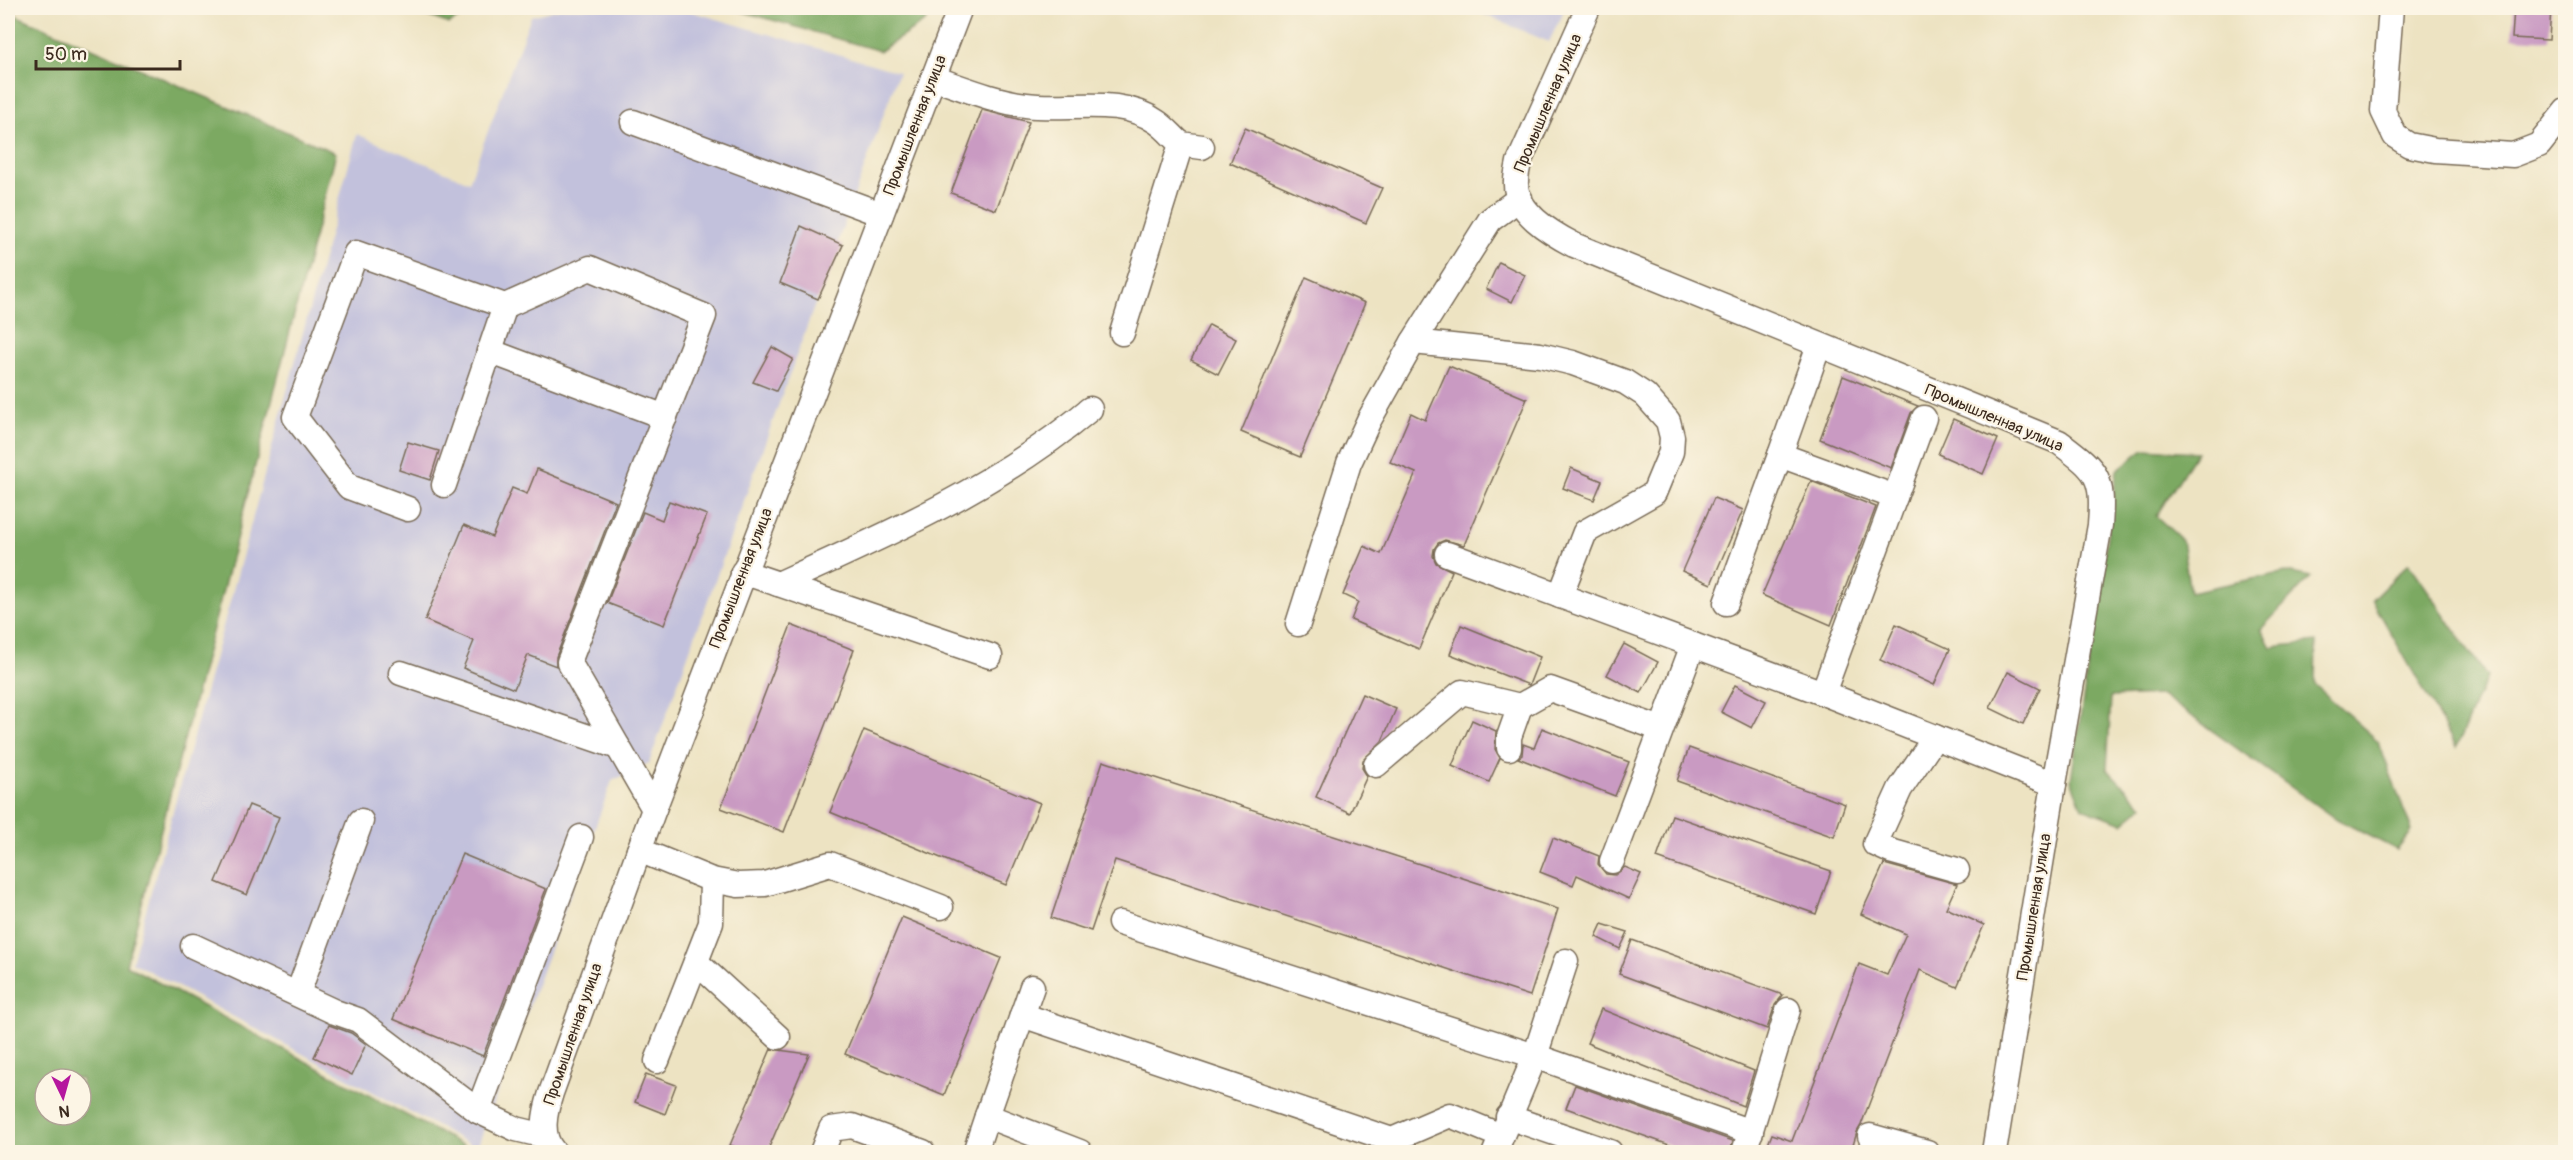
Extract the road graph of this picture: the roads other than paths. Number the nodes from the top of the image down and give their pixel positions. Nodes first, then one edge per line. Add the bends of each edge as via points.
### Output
1 (960, 8) edge
2 (1588, 8) edge
3 (2391, 8) edge
4 (933, 78) junction
5 (2565, 111) edge
6 (633, 122) dead end
7 (1520, 198) junction
8 (881, 214) junction
9 (505, 306) junction
10 (1122, 333) dead end
11 (1413, 342) junction
12 (1819, 345) junction
13 (489, 351) junction
14 (1090, 409) dead end
15 (665, 417) junction
16 (1924, 417) dead end
17 (1780, 455) junction
18 (444, 485) dead end
19 (1895, 497) junction
20 (408, 509) dead end
21 (1447, 554) dead end
22 (743, 572) junction
23 (778, 584) junction
24 (1560, 596) junction
25 (1726, 603) dead end
26 (1298, 624) dead end
27 (1693, 645) junction
28 (990, 656) dead end
29 (401, 673) dead end
30 (1822, 693) junction
31 (1520, 706) junction
32 (1661, 729) junction
33 (1935, 737) junction
34 (618, 747) junction
35 (1509, 748) dead end
36 (1376, 765) dead end
37 (2054, 783) junction
38 (654, 809) junction
39 (361, 821) dead end
40 (581, 837) dead end
41 (639, 850) junction
42 (1612, 861) dead end
43 (1957, 870) dead end
44 (712, 880) junction
45 (941, 907) dead end
46 (1120, 924) dead end
47 (193, 946) dead end
48 (1566, 961) dead end
49 (696, 962) junction
50 (1032, 987) dead end
51 (298, 993) junction
52 (1788, 1010) dead end
53 (1022, 1015) junction
54 (778, 1037) dead end
55 (1535, 1056) junction
56 (657, 1060) dead end
57 (478, 1111) junction
58 (987, 1116) junction
59 (1502, 1135) edge
60 (1870, 1136) dead end
61 (1748, 1142) edge
62 (549, 1144) edge
63 (822, 1152) edge
64 (923, 1152) edge
65 (975, 1152) edge
66 (1080, 1152) edge
67 (1610, 1152) edge
68 (1927, 1152) edge
69 (1994, 1152) edge

1 - 4 street, Промышленная улица
2 - 7 street, Промышленная улица via 1519,162 1515,183
3 - 5 street via 2383,111 2395,136 2435,150 2513,155 2539,145
4 - 8 street, Промышленная улица
4 - 10 street via 1029,106 1095,105 1126,109 1156,122 1191,146
6 - 8 street
7 - 11 street via 1490,220
7 - 12 street, Промышленная улица via 1540,226 1566,241
8 - 22 street, Промышленная улица
9 - 13 street
9 - 15 street via 590,268 705,316
9 - 20 street via 356,253 295,417 348,487
11 - 24 street via 1540,355 1573,363 1625,382 1645,395 1668,421 1671,452 1654,493 1585,532
11 - 26 street via 1349,463
12 - 17 street
12 - 37 street, Промышленная улица via 2058,442 2096,473 2103,497 2100,525
13 - 15 street
13 - 18 street
14 - 23 street via 1005,469 885,536
15 - 34 street via 569,662
16 - 19 street
17 - 19 street
17 - 25 street
19 - 30 street
21 - 24 street
22 - 23 street
22 - 38 street, Промышленная улица
23 - 28 street
24 - 27 street
27 - 30 street
27 - 32 street
29 - 34 street
30 - 33 street
31 - 32 street via 1550,689
31 - 35 street
31 - 36 street via 1462,692
32 - 42 street
33 - 37 street
33 - 43 street via 1900,789 1875,844
34 - 38 street
37 - 69 street, Промышленная улица
38 - 41 street, Промышленная улица
39 - 51 street
40 - 57 street
41 - 44 street
41 - 62 street, Промышленная улица via 551,1093 546,1110
44 - 45 street via 738,885 765,884 830,864
44 - 49 street via 711,924
46 - 55 street
47 - 51 street
48 - 55 street
49 - 54 street
49 - 56 street
50 - 53 street
51 - 57 street via 373,1029
52 - 61 street
53 - 58 street
53 - 59 street via 1392,1140 1450,1116
55 - 59 street
55 - 61 street
57 - 62 street
58 - 65 street
58 - 66 street
59 - 67 street
60 - 68 street
63 - 64 street via 831,1129 852,1126

